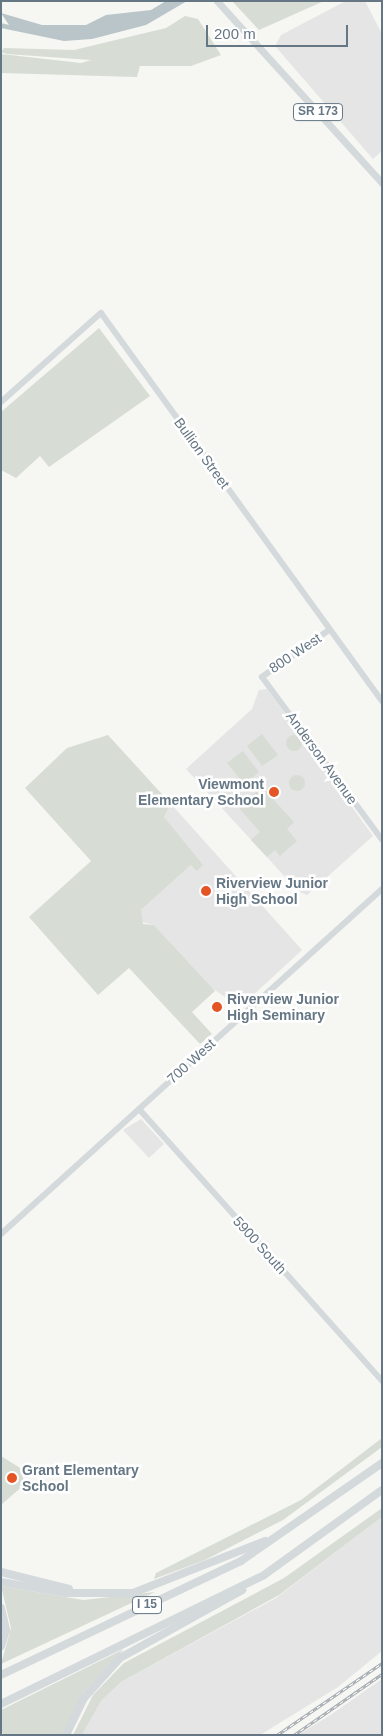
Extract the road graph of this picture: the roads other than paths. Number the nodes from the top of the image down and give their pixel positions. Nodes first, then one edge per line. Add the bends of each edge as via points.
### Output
1 (218, 1) edge
2 (382, 183) edge
3 (1, 402) edge
4 (329, 630) junction
5 (262, 676) joint
6 (382, 701) edge
7 (382, 840) edge
8 (382, 889) edge
9 (138, 1109) junction
10 (1, 1234) edge
11 (382, 1380) edge
12 (382, 1463) edge
13 (382, 1490) edge
14 (289, 1531) junction
15 (1, 1572) edge
16 (264, 1575) junction
17 (1, 1582) edge
18 (106, 1596) junction
19 (1, 1608) edge
20 (1, 1646) edge
21 (1, 1675) edge
22 (1, 1704) edge
23 (66, 1735) edge

1 - 2 main road, SR 173
3 - 4 street, Bullion Street via 102,313
4 - 5 street, 800 West
4 - 6 street, Bullion Street
5 - 7 street, Anderson Avenue
8 - 9 street, 700 West
9 - 10 street, 700 West
9 - 11 street, 5900 South
12 - 14 highway, I 15
13 - 16 highway, I 15
14 - 18 highway via 179,1579 133,1594
14 - 21 highway, I 15 via 241,1561
15 - 18 highway
16 - 22 highway, I 15
16 - 23 highway via 120,1658 84,1698
17 - 18 highway
19 - 20 highway via 6,1630

